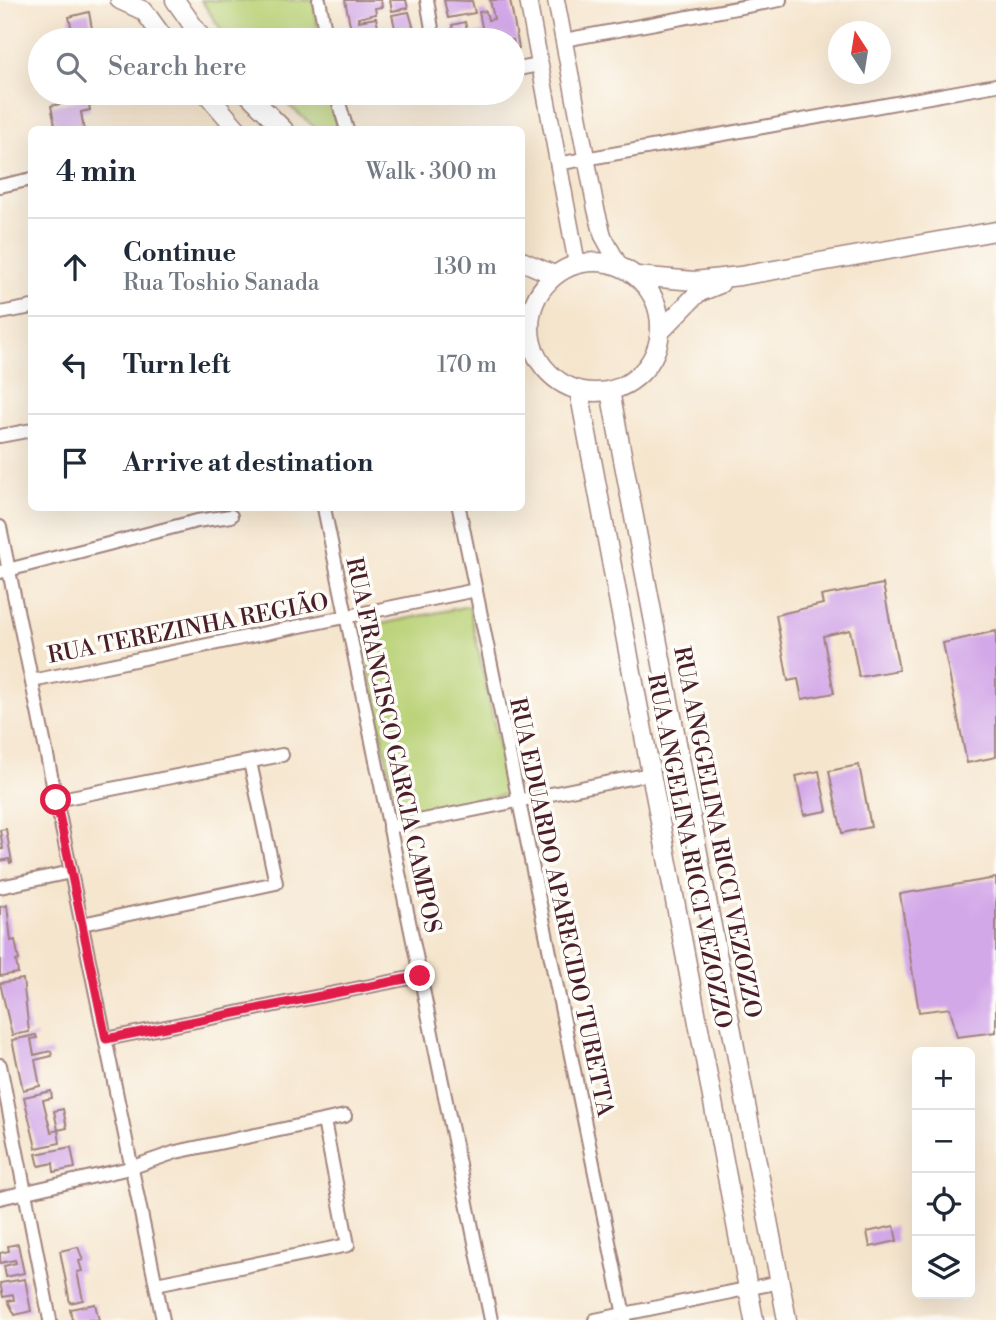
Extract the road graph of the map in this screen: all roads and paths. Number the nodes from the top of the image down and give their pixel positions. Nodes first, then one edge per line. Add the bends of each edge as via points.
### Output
1 (120, 0) edge
2 (175, 0) edge
3 (319, 0) edge
4 (427, 0) edge
5 (527, 0) edge
6 (556, 0) edge
7 (780, 0) edge
8 (156, 28) edge
9 (195, 28) edge
10 (325, 28) edge
11 (432, 28) edge
12 (564, 40) junction
13 (539, 65) junction
14 (525, 67) edge
15 (996, 85) edge
16 (216, 105) edge
17 (259, 105) edge
18 (339, 105) edge
19 (342, 123) edge
20 (235, 126) edge
21 (280, 126) edge
22 (588, 158) junction
23 (557, 164) junction
24 (28, 180) edge
25 (0, 186) edge
26 (996, 231) edge
27 (525, 262) edge
28 (577, 264) junction
29 (618, 265) junction
30 (554, 275) junction
31 (637, 276) junction
32 (740, 276) junction
33 (527, 301) edge
34 (28, 308) edge
35 (0, 313) edge
36 (661, 331) junction
37 (579, 391) junction
38 (610, 391) junction
39 (28, 431) edge
40 (0, 436) edge
41 (195, 511) edge
42 (325, 511) edge
43 (460, 511) edge
44 (231, 516) dead end
45 (197, 522) junction
46 (0, 527) edge
47 (4, 571) edge
48 (476, 590) junction
49 (347, 618) junction
50 (32, 681) junction
51 (282, 755) dead end
52 (250, 762) junction
53 (650, 774) junction
54 (56, 800) junction
55 (519, 801) junction
56 (688, 801) junction
57 (656, 807) junction
58 (389, 827) junction
59 (71, 872) junction
60 (0, 887) edge
61 (82, 924) junction
62 (420, 976) junction
63 (106, 1039) junction
64 (0, 1065) edge
65 (345, 1116) dead end
66 (324, 1121) junction
67 (130, 1168) junction
68 (26, 1192) junction
69 (0, 1198) edge
70 (780, 1282) junction
71 (156, 1284) junction
72 (748, 1289) junction
73 (625, 1317) edge
74 (50, 1320) edge
75 (163, 1320) edge
76 (491, 1320) edge
77 (595, 1320) edge
78 (754, 1320) edge
79 (787, 1320) edge

1 - 8 main road via 144,11
2 - 9 main road
3 - 10 street
4 - 11 street
5 - 13 street
6 - 12 street
7 - 12 street
12 - 22 street
13 - 14 street
13 - 23 street
15 - 22 street
16 - 20 main road
17 - 21 main road
18 - 19 street
22 - 23 street
22 - 29 street via 596,209
23 - 28 street
24 - 25 street
26 - 32 main road
27 - 30 main road
28 - 29 main road via 598,261
28 - 30 main road
29 - 31 main road
30 - 33 main road
31 - 32 main road via 694,281
31 - 36 main road via 651,291
32 - 36 main road via 698,293
33 - 37 main road via 536,357 562,384
34 - 35 street
36 - 38 main road via 645,370
37 - 38 main road
37 - 53 main road, RUA ANGELINA RICCI VEZOZZO
38 - 56 main road, RUA ANGGELINA RICCI VEZOZZO
39 - 40 street
41 - 45 street
42 - 49 street, RUA FRANCISCO GARCIA CAMPOS
43 - 48 street, RUA EDUARDO APARECIDO TURETTA
44 - 45 street
45 - 47 street
46 - 47 street
47 - 50 street
48 - 49 street, RUA TEREZINHA REGIÃO
48 - 55 street, RUA EDUARDO APARECIDO TURETTA
49 - 50 street, RUA TEREZINHA REGIÃO
49 - 58 street, RUA FRANCISCO GARCIA CAMPOS
50 - 54 street
51 - 52 street
52 - 54 street
52 - 61 street via 276,883
53 - 55 street
53 - 57 main road, RUA ANGELINA RICCI VEZOZZO
54 - 59 street
55 - 58 street
55 - 73 street, RUA EDUARDO APARECIDO TURETTA
56 - 57 main road
56 - 70 main road, RUA ANGGELINA RICCI VEZOZZO
57 - 72 main road, RUA ANGELINA RICCI VEZOZZO
58 - 62 street, RUA FRANCISCO GARCIA CAMPOS
59 - 60 street
59 - 61 street
61 - 63 street
62 - 63 street
62 - 76 street, RUA FRANCISCO GARCIA CAMPOS
63 - 67 street
64 - 68 street
65 - 66 street
66 - 67 street via 176,1152
66 - 71 street via 348,1245
67 - 68 street
67 - 71 street
68 - 69 street
68 - 74 street
70 - 72 street
70 - 79 main road
71 - 75 street
72 - 73 street
72 - 78 main road, RUA ANGELINA RICCI VEZOZZO
73 - 77 street

